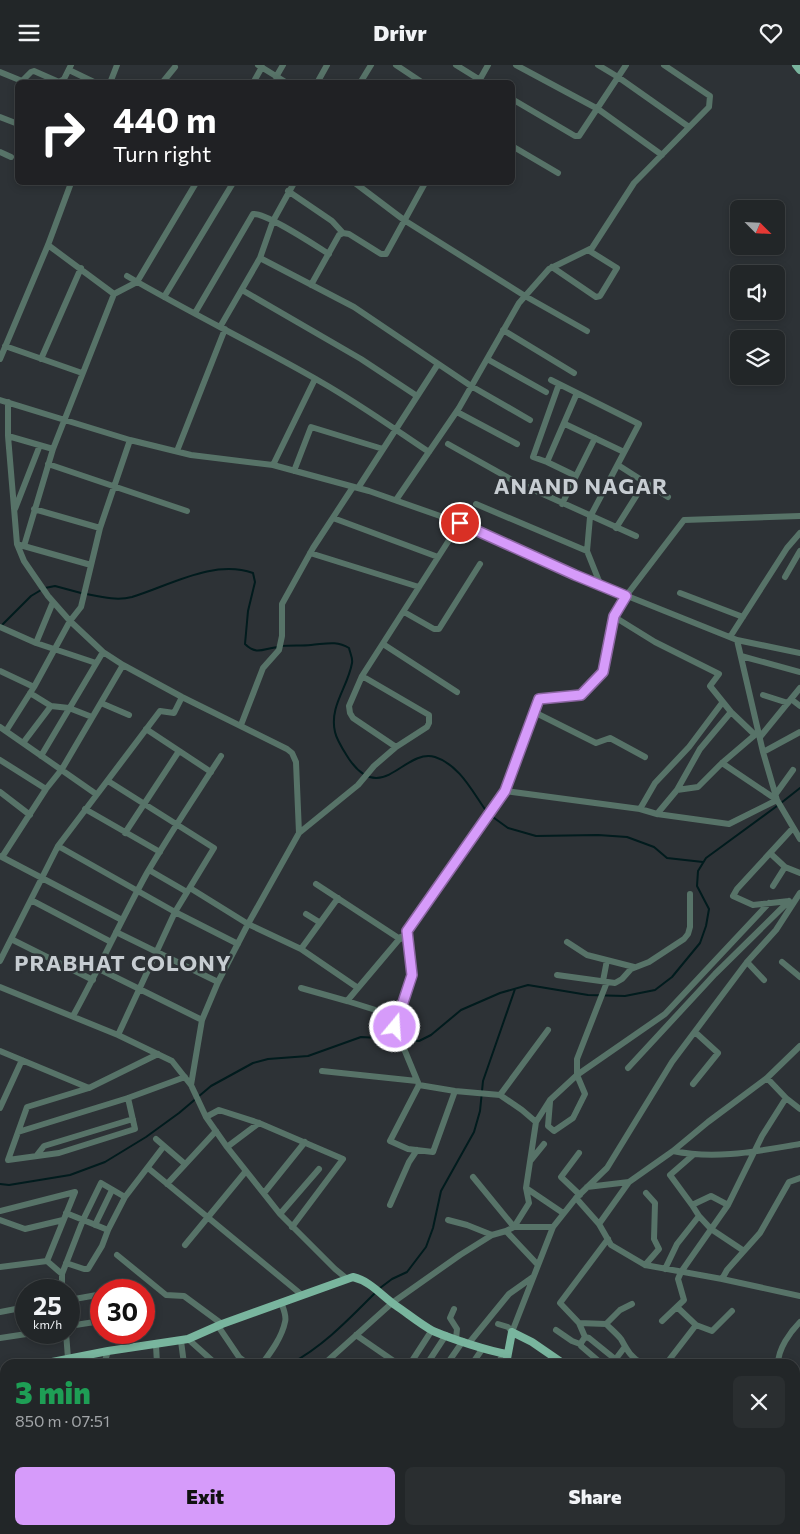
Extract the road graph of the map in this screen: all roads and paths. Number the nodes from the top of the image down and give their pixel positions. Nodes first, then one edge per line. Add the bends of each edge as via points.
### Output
1 (117, 65) edge
2 (284, 65) edge
3 (327, 65) edge
4 (371, 65) edge
5 (396, 65) edge
6 (456, 65) edge
7 (488, 65) edge
8 (516, 65) edge
9 (598, 65) edge
10 (626, 65) edge
11 (664, 65) edge
12 (796, 65) edge
13 (260, 66) edge
14 (70, 67) edge
15 (175, 67) dead end
16 (800, 70) edge
17 (0, 72) edge
18 (276, 77) junction
19 (618, 77) junction
20 (20, 80) edge
21 (23, 80) edge
22 (54, 80) edge
23 (62, 80) edge
24 (91, 80) edge
25 (111, 80) edge
26 (164, 80) edge
27 (254, 80) edge
28 (282, 80) edge
29 (319, 80) edge
30 (362, 80) edge
31 (418, 80) edge
32 (479, 80) edge
33 (481, 80) edge
34 (515, 101) edge
35 (598, 109) junction
36 (0, 117) edge
37 (15, 122) edge
38 (689, 127) junction
39 (515, 149) edge
40 (0, 151) edge
41 (662, 155) junction
42 (12, 157) dead end
43 (558, 173) dead end
44 (70, 185) edge
45 (195, 185) edge
46 (233, 185) edge
47 (292, 185) edge
48 (358, 185) edge
49 (424, 185) edge
50 (288, 191) junction
51 (404, 220) junction
52 (273, 221) junction
53 (343, 233) junction
54 (48, 245) junction
55 (588, 250) junction
56 (329, 254) junction
57 (260, 258) junction
58 (552, 267) junction
59 (82, 268) junction
60 (127, 276) dead end
61 (137, 282) junction
62 (312, 285) junction
63 (242, 290) junction
64 (114, 294) junction
65 (524, 296) junction
66 (164, 297) junction
67 (195, 313) junction
68 (222, 328) junction
69 (502, 330) junction
70 (587, 331) dead end
71 (5, 346) junction
72 (0, 359) edge
73 (41, 359) junction
74 (487, 359) junction
75 (438, 363) junction
76 (82, 373) junction
77 (574, 373) dead end
78 (315, 379) junction
79 (551, 380) dead end
80 (559, 384) junction
81 (471, 386) junction
82 (546, 392) dead end
83 (578, 393) junction
84 (417, 396) junction
85 (2, 402) edge
86 (457, 411) junction
87 (65, 419) junction
88 (530, 420) dead end
89 (565, 424) junction
90 (395, 430) junction
91 (8, 436) junction
92 (596, 438) junction
93 (130, 440) junction
94 (448, 444) dead end
95 (517, 444) dead end
96 (40, 445) junction
97 (53, 449) junction
98 (383, 449) junction
99 (177, 451) junction
100 (429, 452) junction
101 (624, 452) junction
102 (547, 462) junction
103 (48, 464) junction
104 (273, 465) junction
105 (618, 465) junction
106 (294, 471) junction
107 (576, 476) junction
108 (645, 482) junction
109 (113, 486) junction
110 (356, 487) junction
111 (668, 497) dead end
112 (396, 500) junction
113 (476, 504) dead end
114 (562, 504) junction
115 (34, 509) junction
116 (187, 511) dead end
117 (14, 512) junction
118 (800, 516) edge
119 (590, 517) junction
120 (332, 518) junction
121 (460, 523) junction
122 (100, 528) junction
123 (616, 528) junction
124 (800, 533) edge
125 (636, 536) dead end
126 (20, 545) junction
127 (787, 547) junction
128 (587, 551) junction
129 (310, 553) junction
130 (799, 553) edge
131 (438, 557) junction
132 (480, 564) dead end
133 (90, 565) junction
134 (785, 577) dead end
135 (601, 585) junction
136 (419, 587) junction
137 (680, 593) dead end
138 (626, 596) junction
139 (51, 599) junction
140 (404, 612) junction
141 (614, 616) junction
142 (743, 617) junction
143 (70, 621) junction
144 (3, 629) edge
145 (730, 637) junction
146 (737, 640) junction
147 (36, 643) junction
148 (383, 644) junction
149 (55, 649) junction
150 (103, 652) junction
151 (800, 653) edge
152 (741, 656) junction
153 (96, 663) junction
154 (123, 665) junction
155 (0, 671) edge
156 (800, 672) edge
157 (362, 676) junction
158 (800, 688) edge
159 (32, 690) junction
160 (457, 692) dead end
161 (763, 695) dead end
162 (182, 697) junction
163 (789, 701) junction
164 (101, 703) junction
165 (722, 703) junction
166 (51, 706) junction
167 (800, 706) edge
168 (69, 708) junction
169 (534, 712) junction
170 (731, 712) junction
171 (130, 715) dead end
172 (92, 717) junction
173 (241, 725) junction
174 (3, 729) edge
175 (146, 729) junction
176 (800, 732) edge
177 (758, 735) junction
178 (23, 743) junction
179 (396, 747) junction
180 (179, 751) junction
181 (763, 752) junction
182 (41, 756) junction
183 (221, 756) dead end
184 (645, 757) dead end
185 (0, 760) edge
186 (722, 763) junction
187 (62, 769) junction
188 (793, 770) dead end
189 (211, 773) junction
190 (108, 781) junction
191 (46, 789) junction
192 (677, 790) junction
193 (0, 791) edge
194 (505, 791) junction
195 (96, 794) junction
196 (777, 799) junction
197 (145, 804) junction
198 (85, 809) junction
199 (640, 809) junction
200 (657, 814) junction
201 (30, 815) junction
202 (177, 825) junction
203 (793, 828) junction
204 (125, 833) junction
205 (299, 833) junction
206 (800, 839) edge
207 (58, 846) junction
208 (160, 852) junction
209 (771, 854) junction
210 (1, 856) edge
211 (785, 867) junction
212 (149, 871) junction
213 (800, 873) edge
214 (42, 877) junction
215 (316, 884) dead end
216 (773, 887) dead end
217 (137, 891) junction
218 (187, 892) junction
219 (800, 893) edge
220 (690, 895) dead end
221 (338, 898) junction
222 (30, 900) junction
223 (792, 900) junction
224 (769, 903) junction
225 (175, 912) junction
226 (306, 914) dead end
227 (122, 920) junction
228 (320, 922) junction
229 (248, 924) junction
230 (407, 931) junction
231 (116, 932) junction
232 (12, 939) junction
233 (400, 939) junction
234 (111, 942) junction
235 (567, 942) dead end
236 (238, 944) junction
237 (301, 949) junction
238 (158, 951) junction
239 (607, 960) junction
240 (0, 961) edge
241 (747, 962) junction
242 (782, 962) dead end
243 (634, 967) junction
244 (98, 969) junction
245 (557, 975) dead end
246 (800, 977) edge
247 (94, 979) junction
248 (764, 980) dead end
249 (218, 981) junction
250 (605, 984) junction
251 (0, 987) edge
252 (301, 988) dead end
253 (358, 988) junction
254 (141, 990) junction
255 (348, 1001) junction
256 (73, 1016) junction
257 (398, 1017) junction
258 (202, 1020) junction
259 (548, 1030) dead end
260 (694, 1032) junction
261 (118, 1035) junction
262 (800, 1046) edge
263 (0, 1051) edge
264 (158, 1054) junction
265 (22, 1060) junction
266 (628, 1068) dead end
267 (322, 1071) dead end
268 (577, 1075) junction
269 (185, 1077) junction
270 (767, 1078) junction
271 (418, 1083) junction
272 (693, 1084) dead end
273 (192, 1087) junction
274 (89, 1088) junction
275 (455, 1091) junction
276 (500, 1095) junction
277 (128, 1098) junction
278 (786, 1098) junction
279 (550, 1101) junction
280 (0, 1108) edge
281 (800, 1109) edge
282 (206, 1117) junction
283 (133, 1119) junction
284 (536, 1121) junction
285 (259, 1123) junction
286 (216, 1131) junction
287 (18, 1132) junction
288 (156, 1139) dead end
289 (305, 1142) junction
290 (544, 1144) dead end
291 (800, 1144) edge
292 (164, 1146) junction
293 (227, 1147) junction
294 (416, 1149) junction
295 (674, 1151) junction
296 (754, 1152) junction
297 (579, 1153) dead end
298 (37, 1155) junction
299 (694, 1155) junction
300 (531, 1160) junction
301 (185, 1164) junction
302 (148, 1168) junction
303 (319, 1169) dead end
304 (246, 1171) junction
305 (473, 1177) dead end
306 (800, 1178) edge
307 (629, 1181) junction
308 (167, 1184) junction
309 (587, 1187) junction
310 (526, 1188) junction
311 (112, 1190) junction
312 (264, 1193) junction
313 (646, 1193) dead end
314 (578, 1196) junction
315 (125, 1197) junction
316 (390, 1205) dead end
317 (692, 1205) junction
318 (728, 1205) junction
319 (0, 1211) edge
320 (563, 1213) junction
321 (280, 1214) junction
322 (699, 1216) junction
323 (64, 1217) junction
324 (208, 1217) junction
325 (0, 1220) edge
326 (83, 1220) junction
327 (448, 1220) dead end
328 (600, 1224) junction
329 (95, 1225) junction
330 (292, 1227) junction
331 (514, 1227) junction
332 (553, 1227) junction
333 (711, 1229) junction
334 (108, 1230) junction
335 (506, 1231) junction
336 (492, 1235) junction
337 (608, 1239) junction
338 (184, 1245) dead end
339 (744, 1251) junction
340 (117, 1255) dead end
341 (47, 1261) junction
342 (66, 1263) junction
343 (538, 1265) junction
344 (645, 1265) junction
345 (0, 1267) edge
346 (665, 1269) junction
347 (681, 1272) junction
348 (62, 1274) junction
349 (533, 1277) junction
350 (346, 1278) junction
351 (62, 1279) edge
352 (722, 1279) junction
353 (302, 1295) junction
354 (799, 1296) edge
355 (281, 1302) junction
356 (392, 1303) junction
357 (632, 1304) dead end
358 (677, 1307) junction
359 (15, 1309) edge
360 (454, 1309) dead end
361 (732, 1311) dead end
362 (0, 1312) edge
363 (662, 1321) dead end
364 (498, 1323) dead end
365 (579, 1323) junction
366 (800, 1323) edge
367 (606, 1324) junction
368 (220, 1325) junction
369 (696, 1325) junction
370 (432, 1330) junction
371 (556, 1330) dead end
372 (512, 1332) junction
373 (356, 1335) junction
374 (446, 1335) junction
375 (15, 1336) edge
376 (585, 1337) junction
377 (0, 1338) edge
378 (185, 1340) junction
379 (463, 1341) junction
380 (65, 1344) edge
381 (580, 1344) junction
382 (156, 1345) junction
383 (483, 1348) junction
384 (624, 1348) junction
385 (108, 1351) junction
386 (506, 1354) junction
387 (81, 1355) junction
388 (64, 1359) edge
389 (67, 1359) edge
390 (80, 1359) edge
391 (106, 1359) edge
392 (157, 1359) edge
393 (184, 1359) edge
394 (206, 1359) edge
395 (242, 1359) edge
396 (266, 1359) edge
397 (330, 1359) edge
398 (391, 1359) edge
399 (413, 1359) edge
400 (430, 1359) edge
401 (450, 1359) edge
402 (475, 1359) edge
403 (502, 1359) edge
404 (506, 1359) edge
405 (557, 1359) edge
406 (596, 1359) edge
407 (610, 1359) edge
408 (615, 1359) edge
409 (635, 1359) edge
410 (670, 1359) edge
411 (778, 1359) edge

1 - 25 street
2 - 18 street
3 - 29 street
4 - 30 street
5 - 31 street
6 - 32 street
7 - 33 street
8 - 35 street
9 - 19 street
10 - 19 street
11 - 38 street via 710,96 709,107
12 - 16 main road
13 - 18 street
13 - 27 street
14 - 23 street
14 - 24 street
15 - 26 street
17 - 20 street
18 - 28 street
19 - 35 street
19 - 38 street
21 - 22 street via 34,71
34 - 35 street via 575,136 582,134
35 - 41 street
36 - 37 street
38 - 41 street
39 - 43 street
40 - 42 street
41 - 55 street via 634,183
44 - 54 street
45 - 61 street
46 - 66 street
47 - 50 street
48 - 51 street
49 - 51 street
50 - 52 street
50 - 53 street via 332,221
51 - 53 street via 384,255
51 - 65 street
52 - 56 street
52 - 57 street
52 - 67 street via 259,213 251,216
53 - 56 street
54 - 59 street
54 - 71 street
55 - 58 street
55 - 58 street via 617,267 600,296 596,297
56 - 62 street
57 - 62 street
57 - 63 street
58 - 65 street
59 - 64 street
59 - 73 street
60 - 61 street
61 - 64 street
61 - 66 street
62 - 75 street via 354,307
63 - 68 street
63 - 84 street via 361,359
64 - 76 street
65 - 69 street
65 - 70 street
66 - 67 street
67 - 68 street
68 - 78 street
68 - 99 street
69 - 74 street
69 - 77 street
71 - 72 street
71 - 73 street
73 - 76 street
74 - 81 street
74 - 82 street
75 - 81 street
75 - 84 street
76 - 87 street
78 - 90 street
78 - 104 street
79 - 80 street
80 - 83 street
80 - 102 street via 533,457
81 - 86 street
81 - 88 street
83 - 89 street
83 - 101 street via 638,424
84 - 90 street
85 - 87 street
85 - 91 street
86 - 95 street
86 - 100 street
87 - 93 street
87 - 97 street
89 - 92 street
89 - 102 street
90 - 98 street
90 - 100 street
91 - 96 street
91 - 117 street
92 - 101 street
92 - 107 street
93 - 99 street
93 - 109 street
94 - 114 street
96 - 97 street
96 - 117 street
97 - 103 street
98 - 106 street via 311,427
98 - 110 street
99 - 104 street
100 - 112 street
101 - 105 street
102 - 107 street
103 - 109 street
103 - 115 street
104 - 106 street
105 - 108 street
105 - 119 street
106 - 110 street
107 - 114 street
108 - 111 street
108 - 123 street
109 - 116 street
109 - 122 street
110 - 112 street
110 - 120 street
112 - 121 street
113 - 128 street
114 - 119 street
115 - 122 street
115 - 126 street
117 - 126 street
118 - 138 street via 684,520
119 - 123 street
119 - 128 street
120 - 129 street
120 - 131 street
121 - 131 street
121 - 135 street
122 - 133 street
123 - 125 street
124 - 127 street
126 - 133 street
126 - 139 street via 33,577
127 - 130 street
127 - 142 street
128 - 135 street
129 - 136 street
129 - 173 street via 282,603 279,651 263,669
130 - 134 street
131 - 136 street
132 - 140 street via 439,629
133 - 143 street via 81,607
135 - 138 street
136 - 140 street
137 - 142 street
138 - 141 street
138 - 145 street
139 - 143 street
139 - 147 street
140 - 148 street
141 - 165 street via 719,674 710,686
141 - 169 street via 603,672 581,695 539,699
142 - 145 street
143 - 149 street
143 - 150 street
144 - 147 street
145 - 146 street
146 - 151 street
146 - 152 street
147 - 149 street
148 - 157 street
148 - 160 street
149 - 153 street
149 - 159 street
150 - 153 street
150 - 154 street
152 - 156 street
152 - 177 street
153 - 168 street
154 - 162 street
154 - 164 street
155 - 159 street
157 - 179 street via 349,706 350,713
157 - 179 street via 429,715 427,727
158 - 163 street
159 - 166 street
159 - 174 street
161 - 163 street
162 - 173 street
162 - 175 street via 174,713 160,711
163 - 167 street
163 - 177 street
164 - 171 street
164 - 172 street
165 - 170 street
165 - 199 street via 689,747 655,783
166 - 168 street
166 - 178 street
168 - 172 street
168 - 182 street
169 - 184 street via 596,743 610,738
169 - 194 street
170 - 177 street
170 - 192 street via 700,749
172 - 187 street
173 - 205 street via 287,749 295,757
174 - 178 street
175 - 180 street
175 - 190 street
176 - 181 street
177 - 181 street
177 - 186 street
178 - 182 street
179 - 205 street via 358,785
180 - 189 street
180 - 197 street
181 - 196 street
182 - 187 street
183 - 189 street
185 - 191 street
186 - 192 street via 698,787
186 - 196 street
187 - 191 street
187 - 195 street
188 - 196 street
189 - 202 street
190 - 195 street
190 - 197 street
191 - 201 street
192 - 200 street
193 - 201 street
194 - 199 street
194 - 230 street
195 - 198 street
196 - 200 street via 729,824
196 - 203 street
197 - 202 street
197 - 204 street
198 - 204 street
198 - 207 street
199 - 200 street
201 - 210 street
202 - 208 street
202 - 218 street via 214,848
203 - 206 street
203 - 209 street
204 - 208 street
205 - 229 street
207 - 214 street
207 - 217 street
208 - 212 street
209 - 211 street
209 - 224 street via 733,897 753,905
210 - 214 street
211 - 213 street
211 - 216 street
212 - 217 street
212 - 218 street
214 - 222 street
214 - 227 street
215 - 221 street
217 - 225 street
217 - 227 street
218 - 225 street
218 - 229 street via 190,888
219 - 223 street
220 - 243 street via 688,934 654,959
221 - 228 street
221 - 233 street
222 - 232 street
222 - 234 street
223 - 224 street
223 - 241 street via 776,930
223 - 266 street via 715,974
224 - 268 street via 665,1014
225 - 236 street
225 - 238 street
226 - 228 street
227 - 231 street
228 - 237 street
229 - 236 street
229 - 237 street
230 - 233 street
230 - 257 street via 412,975
231 - 234 street
231 - 238 street
232 - 240 street
232 - 247 street
233 - 253 street
234 - 244 street
235 - 239 street via 587,955
236 - 249 street
237 - 253 street
238 - 249 street
238 - 254 street
239 - 243 street
239 - 250 street
241 - 248 street
241 - 260 street
242 - 246 street
243 - 250 street via 619,982
244 - 247 street
244 - 254 street
245 - 250 street
247 - 256 street
249 - 258 street
250 - 268 street via 577,1059
251 - 256 street
252 - 255 street
253 - 255 street
254 - 258 street
254 - 261 street
255 - 257 street
256 - 261 street
257 - 271 street via 395,1027
258 - 273 street
259 - 276 street
260 - 272 street via 718,1053
260 - 309 street via 606,1168
261 - 264 street
262 - 270 street
263 - 265 street
264 - 269 street via 172,1061
264 - 274 street
265 - 274 street
265 - 280 street
267 - 271 street
268 - 279 street
268 - 279 street via 585,1094 573,1118 554,1131 548,1126
269 - 273 street
269 - 277 street
270 - 278 street
270 - 295 street
271 - 275 street
271 - 294 street via 390,1141
273 - 282 street
274 - 287 street via 27,1107
275 - 276 street
275 - 294 street via 433,1152
276 - 284 street
277 - 283 street
277 - 287 street
278 - 281 street
278 - 296 street
279 - 284 street
282 - 285 street via 220,1110
282 - 286 street
283 - 298 street via 44,1146
283 - 298 street via 135,1129 59,1153
284 - 300 street
285 - 289 street
285 - 293 street
286 - 293 street
286 - 301 street
287 - 298 street via 8,1160
288 - 292 street
289 - 312 street
289 - 330 street via 343,1159
290 - 300 street
291 - 296 street
292 - 301 street
292 - 302 street
293 - 304 street
294 - 316 street
295 - 299 street
295 - 307 street
296 - 299 street
296 - 318 street
297 - 314 street via 561,1177
299 - 317 street via 670,1175
300 - 310 street
301 - 308 street
302 - 308 street
302 - 315 street
303 - 321 street
304 - 312 street
304 - 324 street
305 - 331 street
306 - 339 street via 789,1182 760,1233
307 - 309 street
307 - 328 street
308 - 324 street
309 - 314 street
310 - 320 street
310 - 331 street via 529,1203
311 - 315 street
311 - 326 street via 101,1183
311 - 329 street
312 - 321 street
313 - 344 street via 655,1203 654,1239 659,1249
314 - 320 street
314 - 328 street
315 - 334 street
317 - 318 street via 711,1196
317 - 322 street
318 - 333 street
319 - 323 street via 75,1192
320 - 332 street
321 - 330 street
322 - 333 street
322 - 346 street via 677,1244
323 - 325 street via 25,1229
323 - 326 street
323 - 341 street
324 - 338 street
324 - 353 street
326 - 329 street
326 - 342 street
327 - 336 street
328 - 337 street
329 - 334 street
330 - 350 street
331 - 332 street
331 - 335 street
332 - 343 street
333 - 339 street
333 - 347 street
334 - 342 street via 88,1269
335 - 336 street
335 - 343 street
336 - 356 street
337 - 344 street via 611,1245
337 - 365 street via 560,1303
339 - 352 street
340 - 368 street via 166,1295 186,1297
341 - 345 street
341 - 348 street
342 - 348 street
343 - 349 street
344 - 346 street
346 - 347 street
347 - 352 street
347 - 358 street via 678,1279 684,1300
348 - 351 street
349 - 372 street
349 - 379 street via 509,1294
350 - 353 main road
350 - 356 main road via 360,1278
352 - 354 street
353 - 355 main road
355 - 368 main road
355 - 396 street via 285,1323
356 - 370 main road
356 - 373 street
357 - 367 street via 620,1310
358 - 363 street
358 - 369 street
359 - 362 street
360 - 379 street via 450,1318
361 - 369 street via 712,1331
364 - 372 street
365 - 367 street
365 - 376 street
366 - 411 street via 792,1331
367 - 384 street via 621,1339
368 - 378 main road
368 - 395 street
369 - 410 street
370 - 374 main road
370 - 399 street
371 - 381 street
372 - 386 main road
372 - 405 main road
373 - 397 street
373 - 398 street
374 - 379 main road
374 - 400 street
375 - 377 street
376 - 381 street
376 - 407 street
378 - 382 main road
378 - 393 street
378 - 394 street
379 - 383 main road
379 - 401 street
380 - 388 street
381 - 406 street
382 - 385 main road
382 - 392 street
383 - 386 main road
383 - 402 street
384 - 408 street
384 - 409 street
385 - 387 main road
385 - 391 street
386 - 403 street
386 - 404 main road
387 - 389 main road
387 - 390 street

